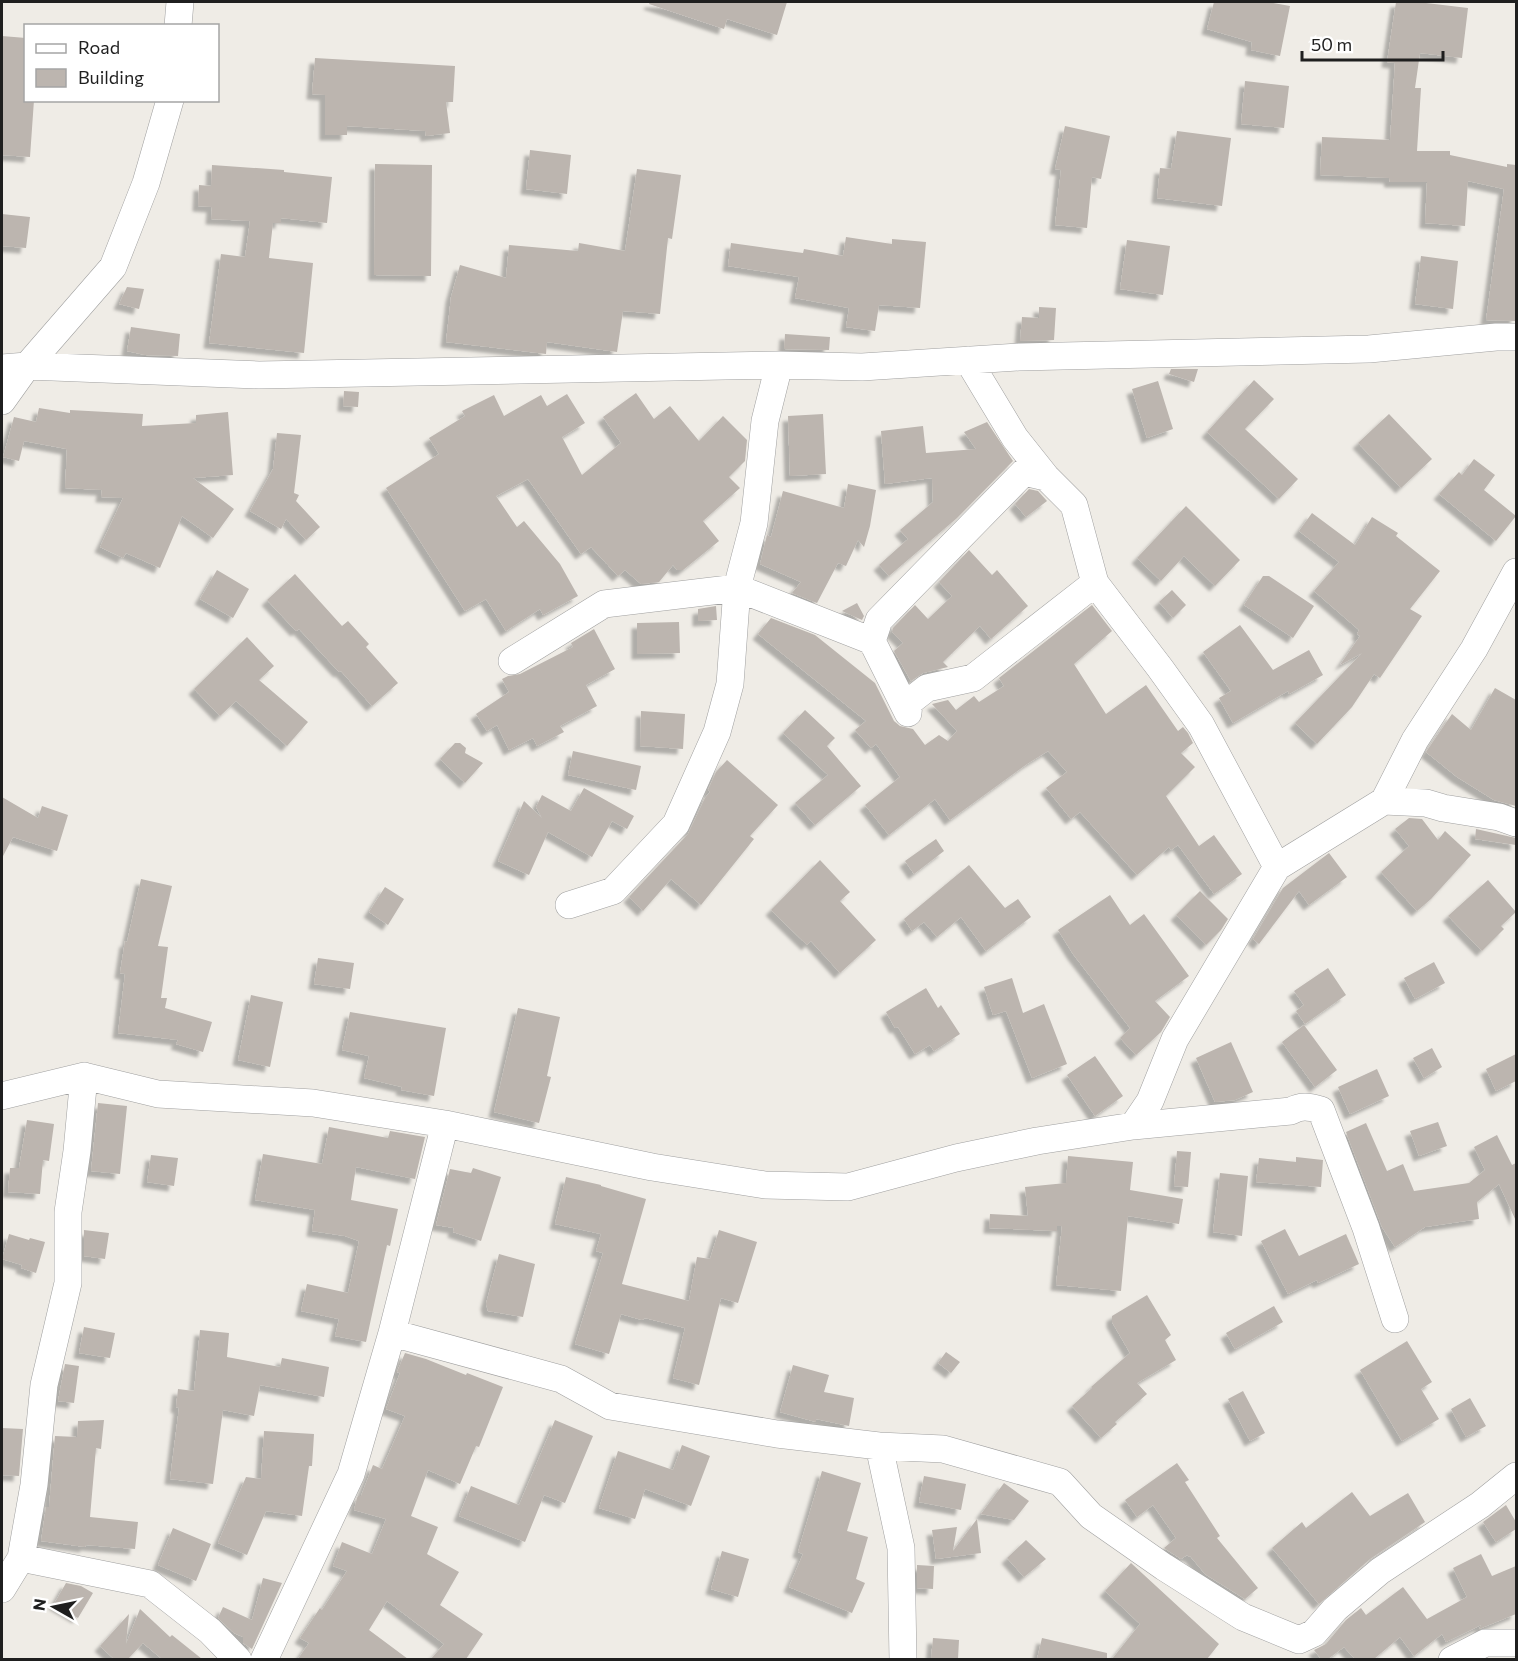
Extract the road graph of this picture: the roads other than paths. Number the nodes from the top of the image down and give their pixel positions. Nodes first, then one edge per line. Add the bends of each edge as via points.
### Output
1 (180, 2) edge
2 (178, 24) edge
3 (169, 102) edge
4 (1516, 337) edge
5 (968, 360) junction
6 (779, 365) junction
7 (14, 367) edge
8 (2, 401) edge
9 (1046, 477) junction
10 (1516, 572) edge
11 (1095, 583) junction
12 (737, 588) junction
13 (872, 641) junction
14 (512, 662) dead end
15 (1384, 801) junction
16 (1516, 823) edge
17 (1277, 867) junction
18 (569, 905) dead end
19 (84, 1076) junction
20 (2, 1096) edge
21 (445, 1124) junction
22 (1133, 1126) junction
23 (1395, 1319) dead end
24 (392, 1333) junction
25 (879, 1446) junction
26 (1516, 1476) edge
27 (21, 1558) junction
28 (2, 1589) edge
29 (1516, 1643) edge
30 (238, 1659) edge
31 (264, 1659) edge
32 (903, 1659) edge
33 (1452, 1659) edge

1 - 2 street
3 - 7 street via 146,183 113,267
4 - 5 street via 1370,349
5 - 6 street via 862,367
5 - 9 street via 1016,438
6 - 7 street via 259,375
6 - 12 street via 765,422 754,523
7 - 8 street
9 - 11 street via 1074,505
9 - 13 street via 1024,472 879,620
10 - 15 street via 1474,650 1414,740
11 - 13 street via 973,678 927,688 909,702 908,713
11 - 17 street via 1201,725
12 - 13 street
12 - 14 street via 604,604
12 - 18 street via 730,684 717,732 676,824 613,891
15 - 16 street via 1426,803
15 - 17 street
17 - 22 street via 1174,1039 1150,1101
19 - 20 street
19 - 21 street via 158,1094 312,1103
19 - 27 street via 68,1212 68,1283 45,1385
21 - 22 street via 652,1167 765,1185 848,1187 1037,1141
21 - 24 street
22 - 23 street via 1291,1111 1299,1106 1321,1110 1366,1228
24 - 25 street via 561,1378 610,1407
24 - 31 street via 351,1474
25 - 26 street via 943,1449 1059,1482 1091,1516 1164,1567 1243,1617 1299,1640 1314,1633 1335,1609 1380,1571 1480,1505
25 - 32 street via 901,1548
27 - 28 street
27 - 30 street via 150,1584 210,1630
29 - 33 street via 1485,1643

